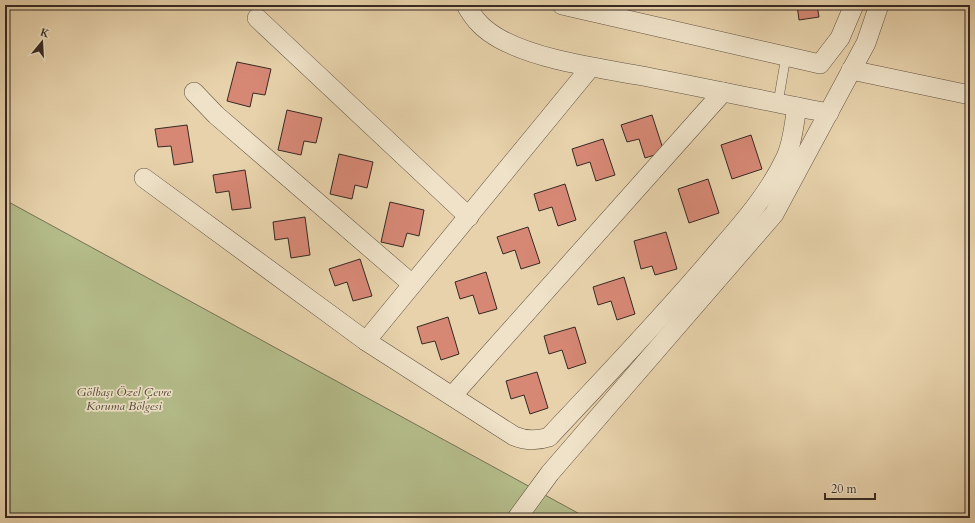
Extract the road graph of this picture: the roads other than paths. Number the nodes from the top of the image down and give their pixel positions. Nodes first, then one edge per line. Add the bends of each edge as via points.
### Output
1 (466, 5) edge
2 (562, 5) edge
3 (854, 5) edge
4 (879, 5) edge
5 (257, 18) dead end
6 (786, 56) junction
7 (590, 68) junction
8 (851, 70) junction
9 (194, 92) dead end
10 (723, 92) junction
11 (970, 95) edge
12 (778, 103) junction
13 (797, 107) junction
14 (829, 113) junction
15 (144, 178) dead end
16 (469, 217) junction
17 (412, 284) junction
18 (366, 341) junction
19 (452, 396) junction
20 (517, 518) edge

1 - 7 street via 474,19 500,39 523,49
2 - 6 street
3 - 6 street via 840,38 820,64
4 - 8 street via 866,43
5 - 16 street
6 - 12 lane
7 - 10 street
7 - 16 street
8 - 11 street
8 - 14 street
9 - 17 street
10 - 12 street
10 - 19 street
12 - 13 street
13 - 14 street
13 - 19 street via 786,157 743,222 549,437 529,440 514,436
14 - 20 street via 774,214 550,473
15 - 18 street
16 - 17 street
17 - 18 street
18 - 19 street

